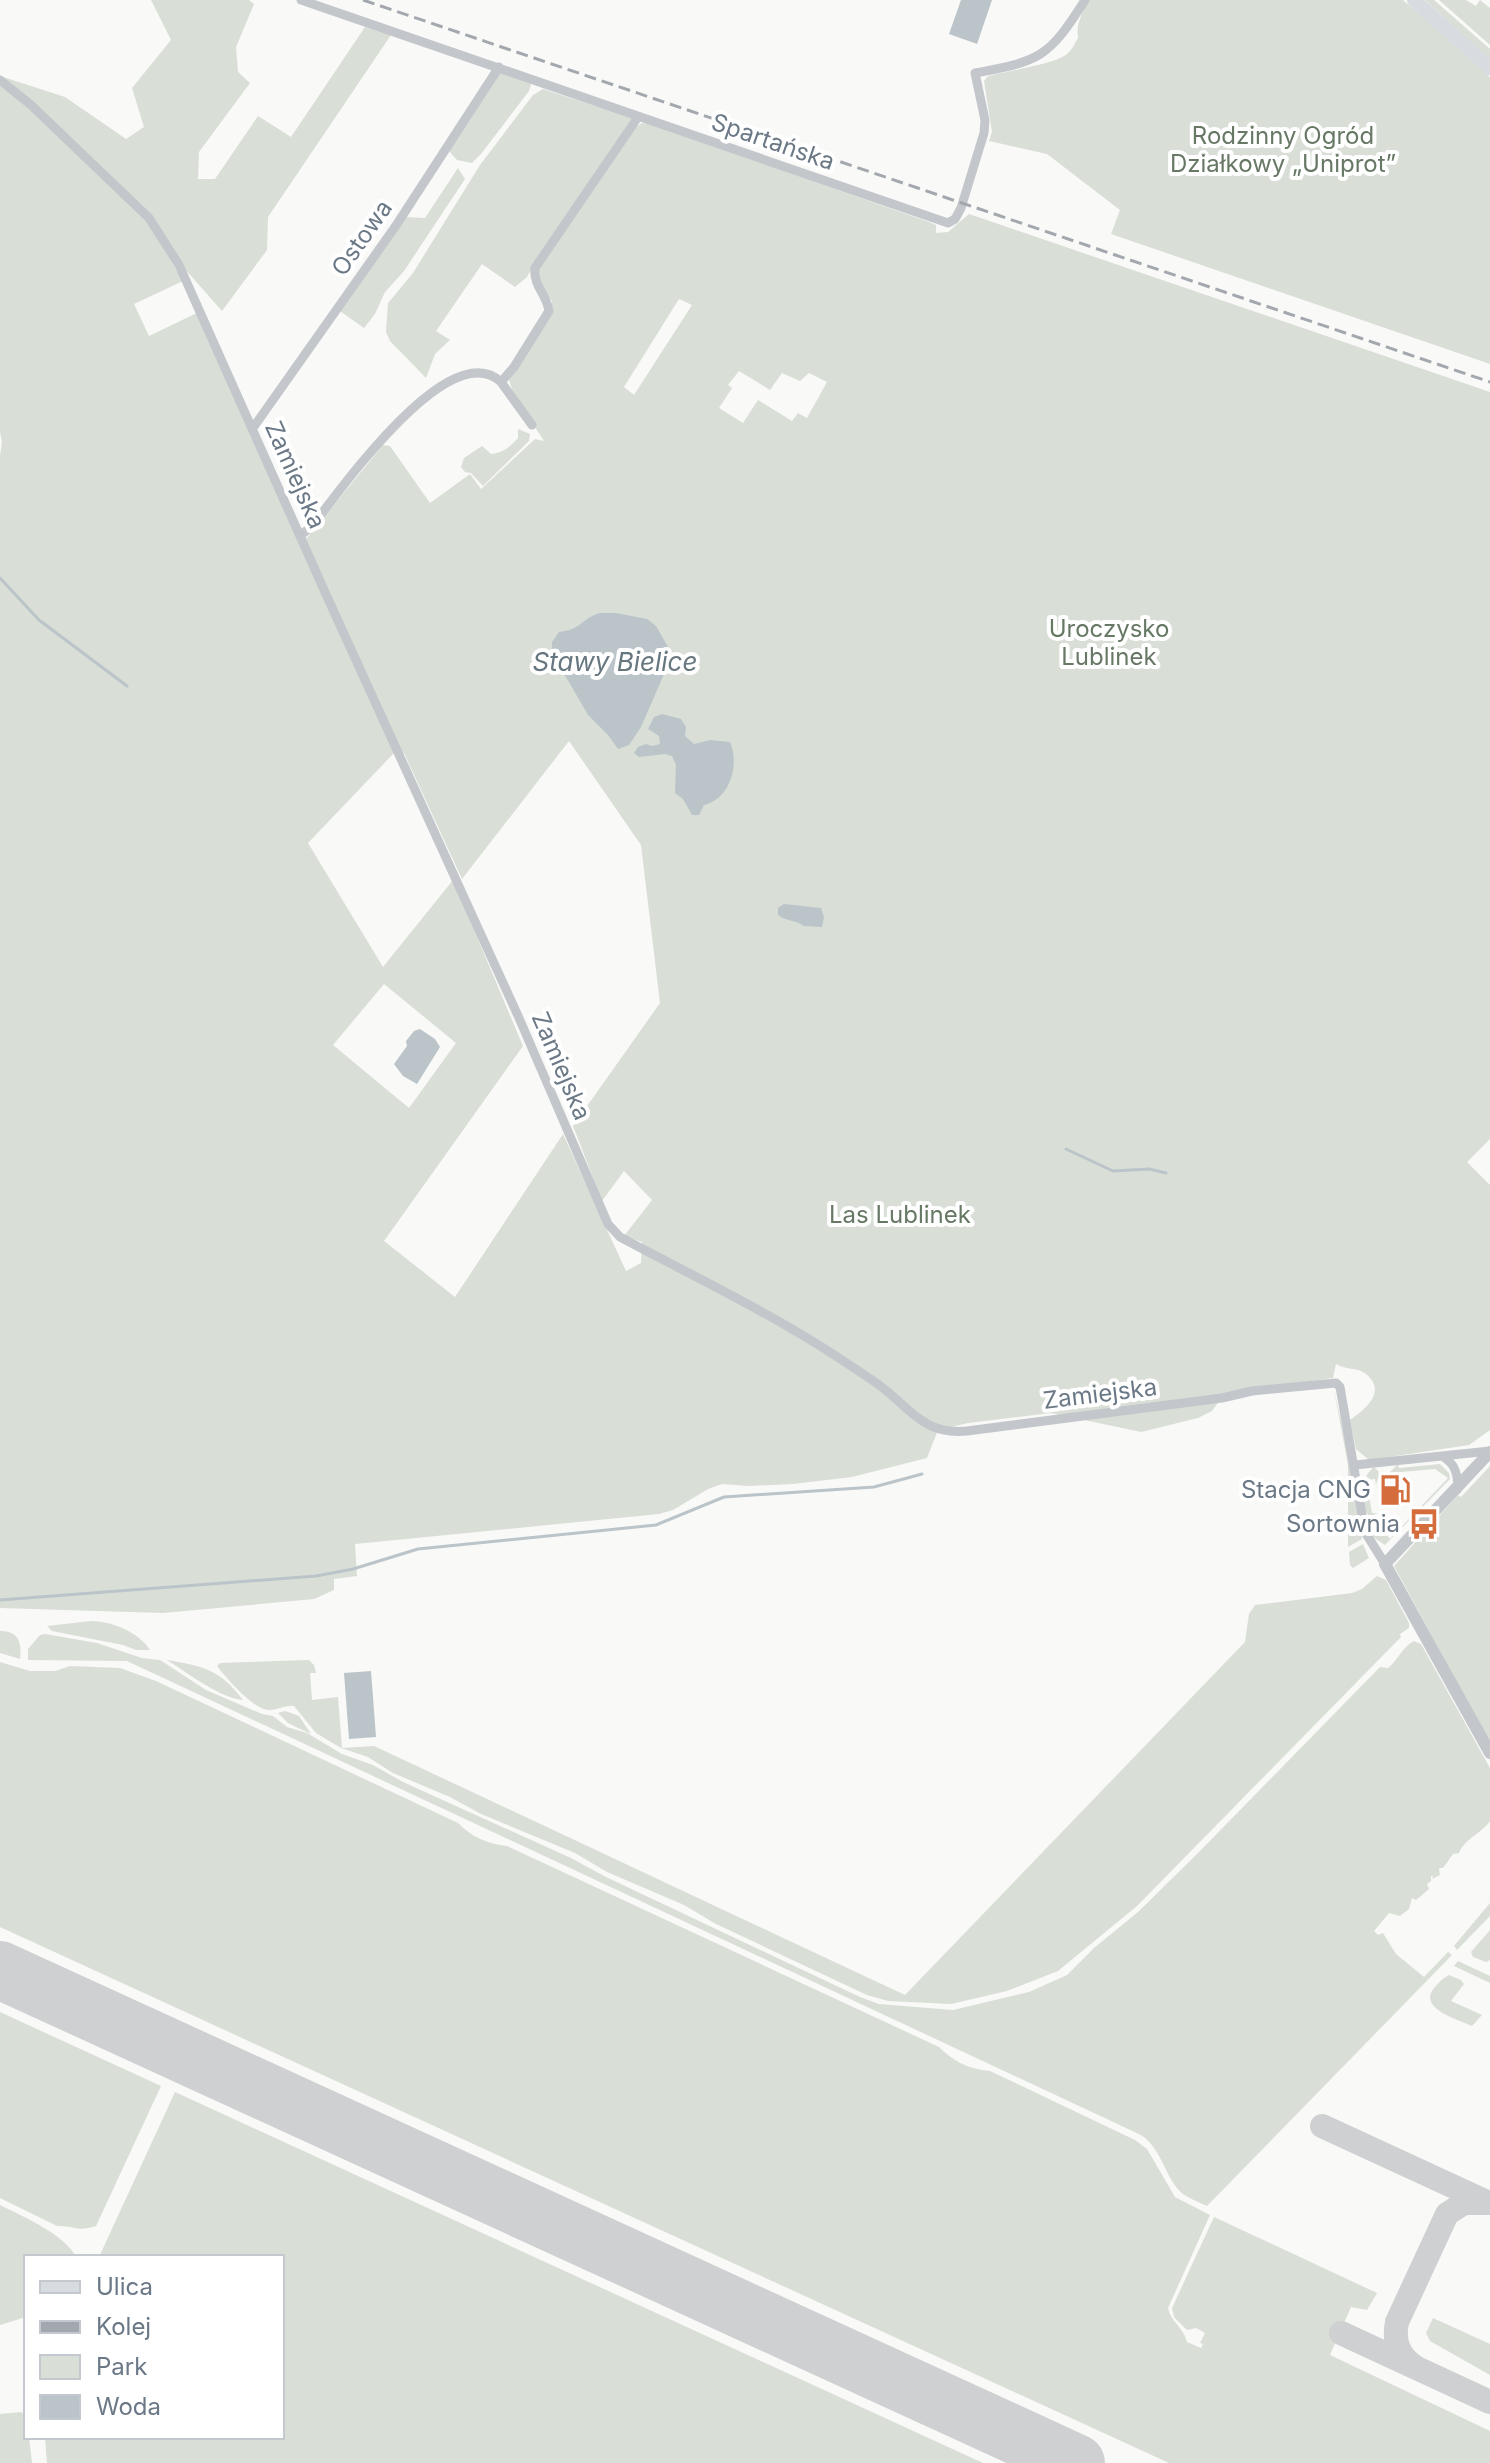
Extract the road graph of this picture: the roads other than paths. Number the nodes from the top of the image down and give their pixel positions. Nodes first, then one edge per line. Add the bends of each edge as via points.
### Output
1 (301, 0) edge
2 (1085, 0) edge
3 (1414, 0) edge
4 (499, 67) junction
5 (1490, 68) edge
6 (0, 80) edge
7 (638, 117) junction
8 (501, 382) junction
9 (532, 425) dead end
10 (253, 428) junction
11 (300, 536) junction
12 (1490, 1451) edge
13 (1442, 1456) junction
14 (1355, 1465) junction
15 (1457, 1490) junction
16 (1385, 1564) junction
17 (1490, 1753) edge

1 - 4 street, Spartańska
2 - 7 street, Spartańska via 1044,54 1025,64 975,73 984,133 961,208 948,223
3 - 5 main road
4 - 7 street, Spartańska
4 - 10 street, Ostowa via 397,224
6 - 10 street, Zamiejska via 149,218 179,265
7 - 8 street via 535,268 535,281 549,311
8 - 9 street
8 - 11 street via 472,372 432,392 394,423
10 - 11 street, Zamiejska
11 - 14 street, Zamiejska via 608,1224 620,1237 817,1344 932,1428 967,1431 1336,1383
12 - 13 street
12 - 15 street
13 - 14 street
13 - 15 street via 1454,1467
14 - 16 street, Zamiejska via 1365,1532
15 - 16 street
16 - 17 street

